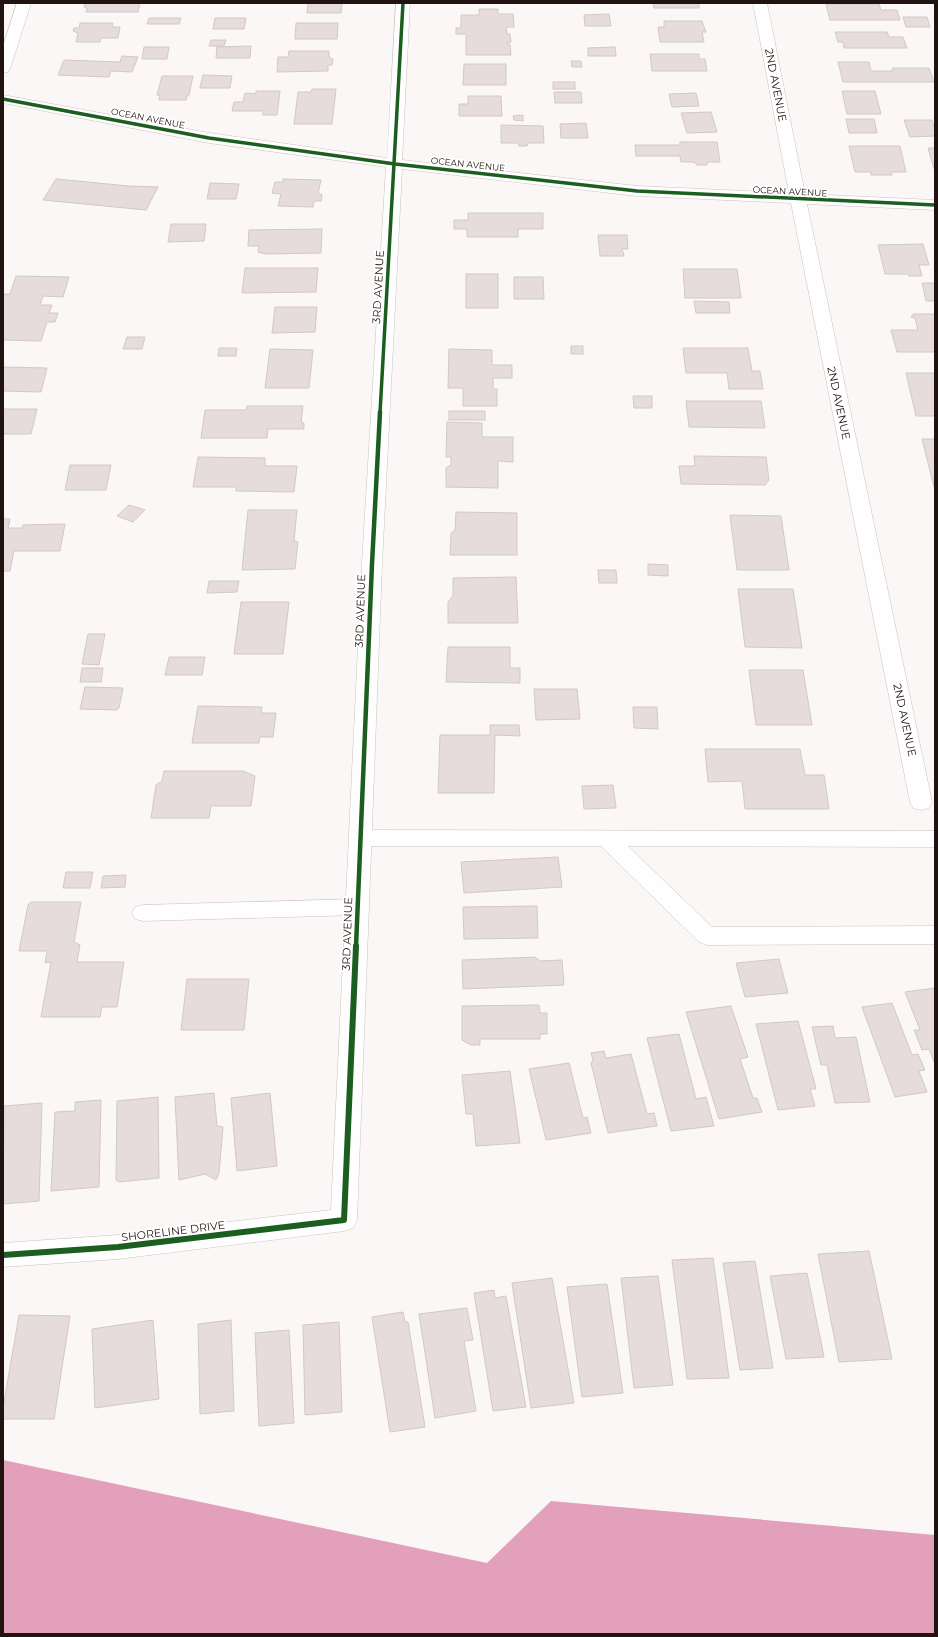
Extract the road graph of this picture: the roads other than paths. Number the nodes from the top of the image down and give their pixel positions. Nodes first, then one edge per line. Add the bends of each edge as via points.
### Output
1 (24, 3) edge
2 (403, 3) edge
3 (760, 3) edge
4 (3, 69) edge
5 (3, 99) edge
6 (394, 164) junction
7 (798, 200) junction
8 (935, 205) edge
9 (921, 802) dead end
10 (361, 838) junction
11 (606, 838) junction
12 (935, 839) edge
13 (358, 907) junction
14 (143, 913) dead end
15 (935, 935) edge
16 (344, 1220) joint
17 (3, 1255) edge

1 - 4 street
2 - 6 street, 3RD AVENUE
3 - 7 street, 2ND AVENUE
5 - 6 street, OCEAN AVENUE via 208,138
6 - 7 street, OCEAN AVENUE via 637,191
6 - 10 street, 3RD AVENUE via 372,572
7 - 8 street, OCEAN AVENUE
7 - 9 street, 2ND AVENUE
10 - 11 lane
10 - 13 street, 3RD AVENUE
11 - 12 lane
11 - 15 lane via 707,936
13 - 14 lane
13 - 16 street, 3RD AVENUE
16 - 17 street, SHORELINE DRIVE via 118,1247

